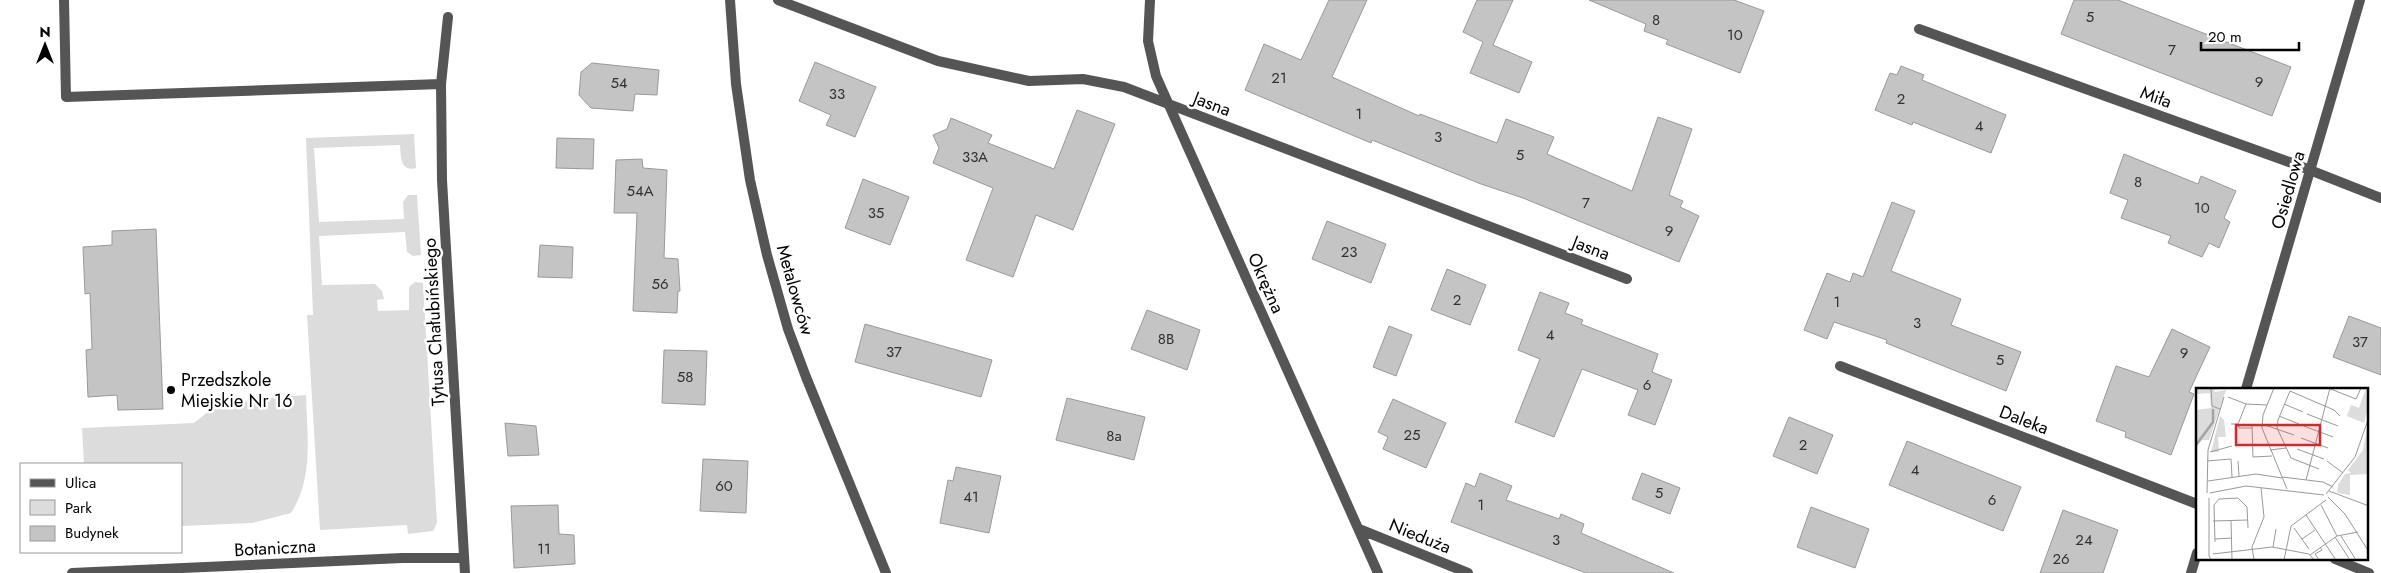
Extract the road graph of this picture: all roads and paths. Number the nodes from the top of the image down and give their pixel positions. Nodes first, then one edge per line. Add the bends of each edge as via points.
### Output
1 (64, 0) edge
2 (730, 0) edge
3 (778, 0) edge
4 (1150, 0) edge
5 (2360, 0) edge
6 (448, 17) dead end
7 (1919, 29) dead end
8 (441, 84) junction
9 (1169, 105) junction
10 (2311, 170) junction
11 (2381, 198) edge
12 (1627, 279) dead end
13 (1840, 366) dead end
14 (2246, 388) edge
15 (2196, 504) edge
16 (1359, 529) junction
17 (2196, 557) edge
18 (463, 558) junction
19 (2337, 560) edge
20 (72, 573) edge
21 (465, 573) edge
22 (886, 573) edge
23 (1378, 573) edge
24 (1468, 573) edge
25 (2191, 573) edge
26 (2368, 573) edge

1 - 8 street via 66,96
2 - 22 street, Metalowców via 736,84 750,180 767,255 806,378
3 - 9 street, Jasna via 938,61 1029,81 1083,79 1124,87
4 - 9 street, Okrężna via 1148,40 1156,76
5 - 10 street, Osiedlowa
6 - 8 street, Tytusa Chałubińskiego
7 - 10 street, Miła
8 - 18 street, Tytusa Chałubińskiego via 442,180
9 - 12 street, Jasna
9 - 16 street, Okrężna
10 - 11 street, Miła
10 - 14 street, Osiedlowa
13 - 15 street, Daleka
16 - 23 street, Okrężna
16 - 24 street, Nieduża
17 - 25 street
18 - 20 street, Botaniczna
18 - 21 street
19 - 26 street

